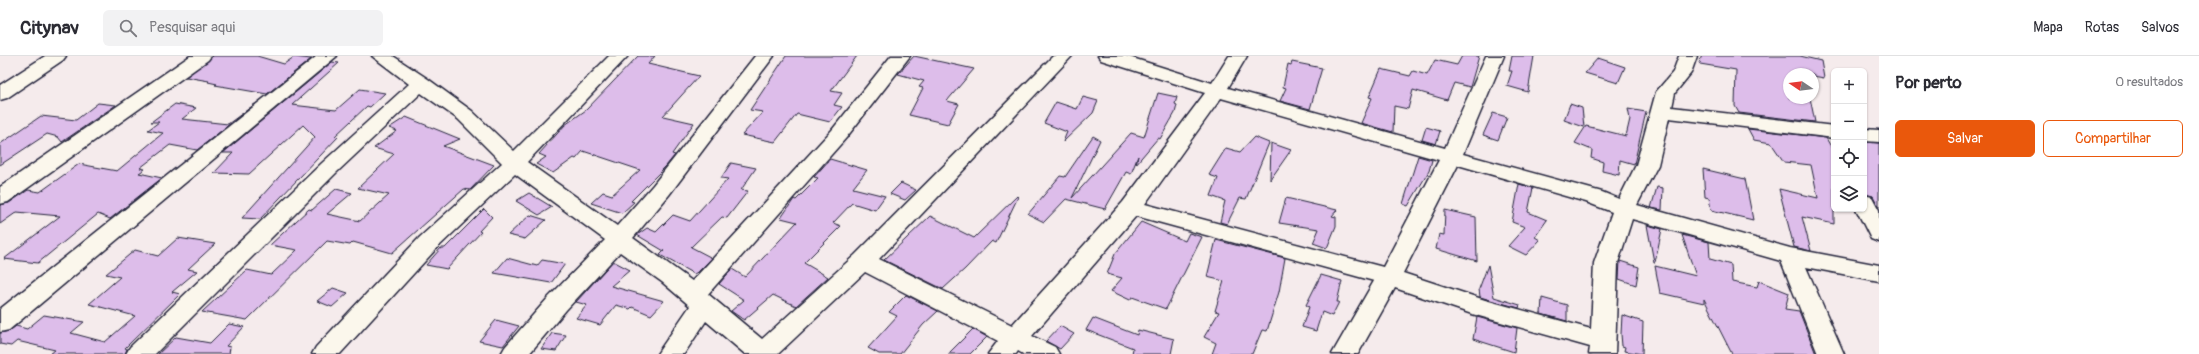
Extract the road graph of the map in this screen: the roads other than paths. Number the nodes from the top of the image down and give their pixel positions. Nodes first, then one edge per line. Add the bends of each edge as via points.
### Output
1 (58, 56) edge
2 (202, 56) edge
3 (328, 56) edge
4 (381, 56) edge
5 (619, 56) edge
6 (764, 56) edge
7 (901, 56) edge
8 (1063, 56) edge
9 (1107, 56) edge
10 (1238, 56) edge
11 (1495, 56) edge
12 (1688, 56) edge
13 (421, 83) junction
14 (1217, 91) junction
15 (0, 94) edge
16 (1661, 111) junction
17 (1831, 134) edge
18 (1867, 135) edge
19 (1879, 136) edge
20 (1452, 156) junction
21 (514, 164) junction
22 (0, 197) edge
23 (1131, 207) junction
24 (1867, 208) edge
25 (1624, 209) junction
26 (1879, 234) edge
27 (618, 240) junction
28 (1790, 256) junction
29 (863, 261) junction
30 (1879, 273) edge
31 (1389, 277) junction
32 (698, 300) junction
33 (0, 323) edge
34 (1009, 346) edge
35 (1602, 347) edge
36 (139, 354) edge
37 (325, 354) edge
38 (514, 354) edge
39 (670, 354) edge
40 (762, 354) edge
41 (1046, 354) edge
42 (1345, 354) edge
43 (1831, 354) edge

1 - 15 street
2 - 22 street
3 - 33 street
4 - 13 street
5 - 21 street
6 - 27 street via 661,190
7 - 32 street via 839,134
8 - 29 street
9 - 14 street
10 - 14 street
11 - 20 street
12 - 16 street via 1682,73 1666,92
13 - 21 street via 465,115
13 - 36 street via 329,168
14 - 20 street
14 - 23 street
16 - 17 street
16 - 25 street via 1647,165
18 - 19 street
20 - 25 street via 1594,197
20 - 31 street
21 - 27 street
21 - 37 street via 428,243
23 - 31 street
23 - 34 street
24 - 26 street
25 - 28 street
25 - 35 street via 1606,263
27 - 32 street via 670,276
27 - 38 street
28 - 30 street
28 - 43 street
29 - 34 street
29 - 40 street
31 - 35 street
31 - 42 street
32 - 39 street
32 - 40 street
34 - 41 street

